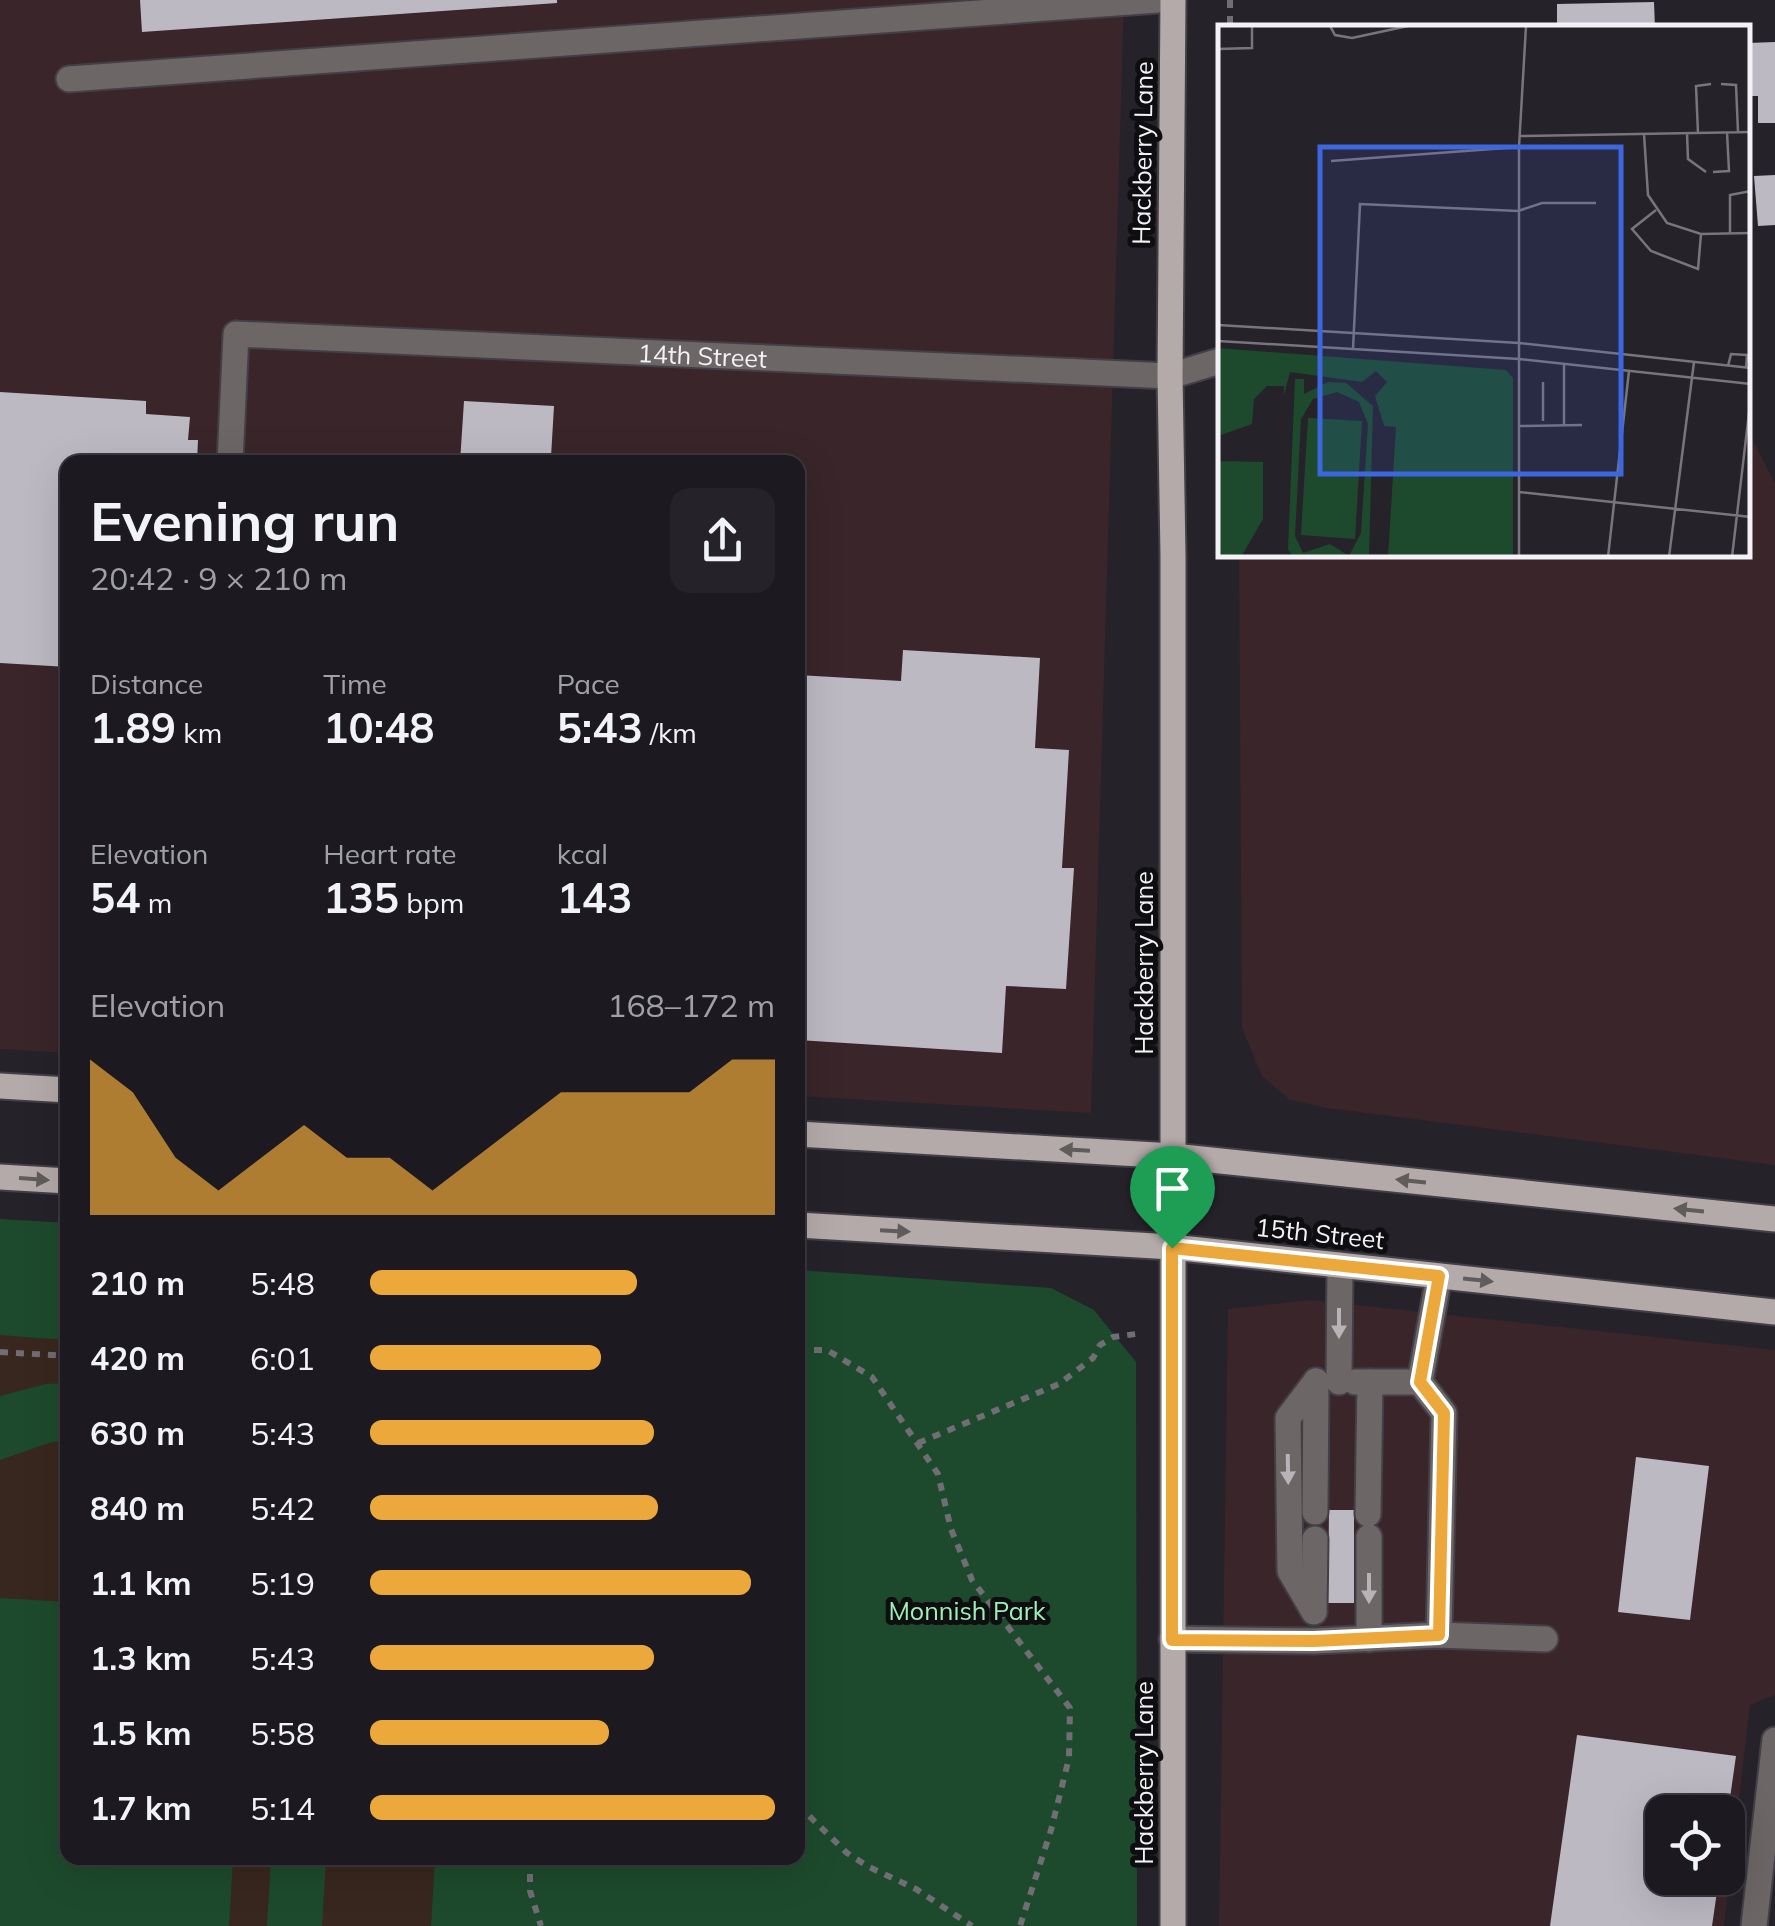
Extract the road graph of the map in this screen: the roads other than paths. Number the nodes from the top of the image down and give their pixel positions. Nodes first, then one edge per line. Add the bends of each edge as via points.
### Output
1 (1158, 0) edge
2 (1173, 0) edge
3 (69, 80) dead end
4 (1218, 362) edge
5 (1170, 376) junction
6 (230, 455) edge
7 (0, 1086) edge
8 (60, 1090) edge
9 (805, 1134) edge
10 (1173, 1156) junction
11 (0, 1177) edge
12 (60, 1181) edge
13 (1775, 1218) edge
14 (805, 1225) edge
15 (1172, 1248) junction
16 (1340, 1265) junction
17 (1439, 1276) junction
18 (1775, 1312) edge
19 (1328, 1381) junction
20 (1370, 1382) junction
21 (1420, 1382) junction
22 (1315, 1512) dead end
23 (1315, 1539) dead end
24 (1314, 1612) junction
25 (1439, 1635) junction
26 (1368, 1639) junction
27 (1545, 1639) dead end
28 (1172, 1640) junction
29 (1314, 1641) junction
30 (1775, 1740) edge
31 (1173, 1926) edge
32 (1754, 1926) edge

1 - 3 street
2 - 5 main road, Hackberry Lane
4 - 5 street, 14th Street
5 - 6 street, 14th Street via 236,334
5 - 10 main road, Hackberry Lane
7 - 8 main road
10 -> 9 main road
13 -> 10 main road
10 - 15 main road, Hackberry Lane
11 -> 12 main road
14 -> 15 main road, 15th Street
15 - 16 main road, 15th Street
15 - 28 main road, Hackberry Lane
16 - 17 main road, 15th Street
16 -> 19 street
17 -> 18 main road, 15th Street
17 - 21 street
19 - 20 street
19 - 22 street
19 -> 24 street via 1288,1418 1290,1571
20 - 21 street
20 -> 26 street
21 - 25 street via 1444,1413
23 - 24 street
24 - 29 street
25 - 26 street
25 - 27 street
26 - 29 street
28 - 29 street
28 - 31 main road, Hackberry Lane
30 - 32 street

